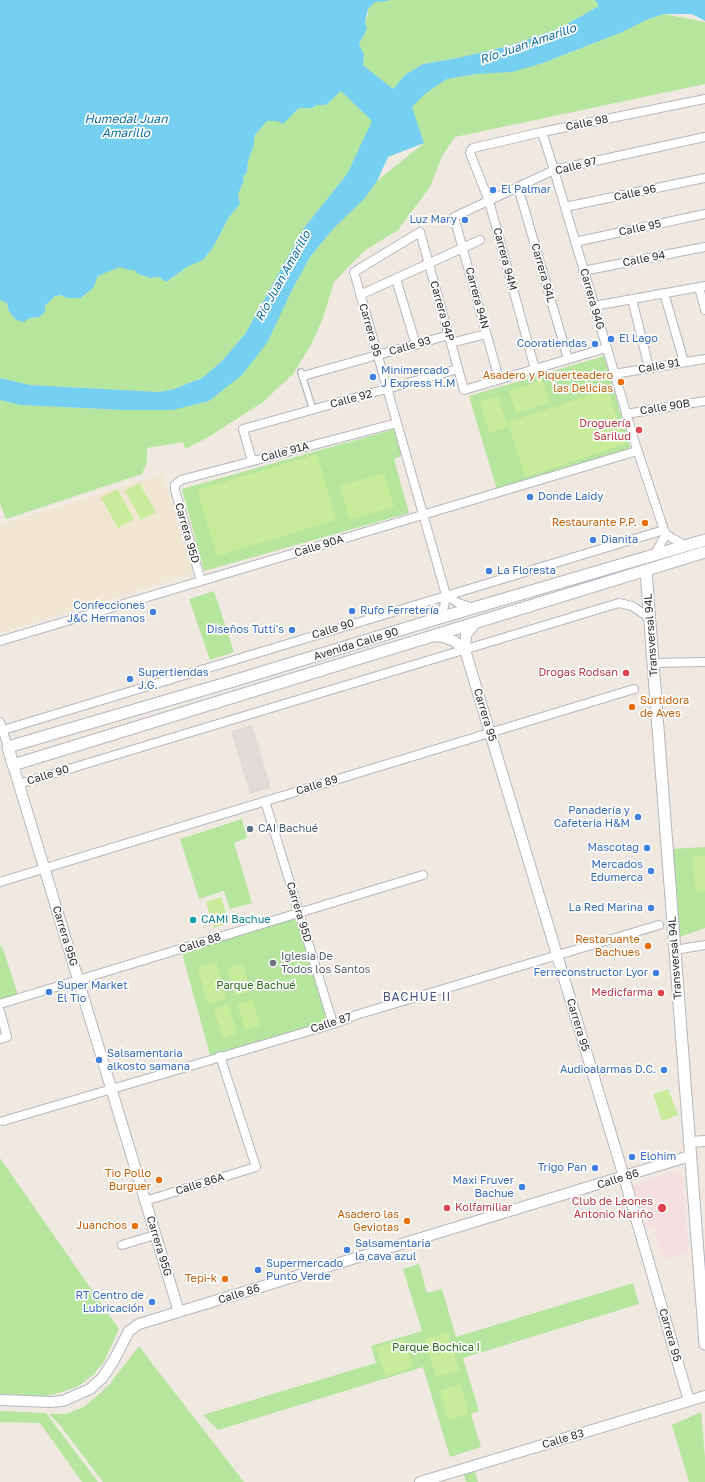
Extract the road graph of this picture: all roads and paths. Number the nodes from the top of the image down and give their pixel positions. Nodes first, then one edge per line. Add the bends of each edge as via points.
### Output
1 (705, 99) edge
2 (542, 132) junction
3 (705, 137) edge
4 (470, 150) joint
5 (554, 170) junction
6 (705, 178) edge
7 (518, 187) junction
8 (489, 201) junction
9 (565, 208) junction
10 (705, 214) edge
11 (454, 217) joint
12 (480, 240) dead end
13 (575, 242) junction
14 (705, 247) edge
15 (463, 248) junction
16 (429, 263) junction
17 (583, 271) junction
18 (354, 272) joint
19 (396, 279) junction
20 (702, 286) edge
21 (664, 294) junction
22 (360, 295) junction
23 (632, 299) junction
24 (594, 306) junction
25 (705, 310) edge
26 (486, 334) junction
27 (450, 339) junction
28 (416, 345) junction
29 (606, 348) junction
30 (378, 356) junction
31 (568, 359) junction
32 (705, 359) edge
33 (684, 362) junction
34 (458, 368) junction
35 (649, 368) junction
36 (535, 369) junction
37 (302, 374) joint
38 (614, 374) junction
39 (499, 380) junction
40 (387, 389) junction
41 (705, 401) edge
42 (313, 410) junction
43 (626, 414) junction
44 (397, 423) junction
45 (637, 451) junction
46 (252, 461) junction
47 (175, 485) joint
48 (423, 515) junction
49 (665, 532) junction
50 (705, 540) edge
51 (686, 546) junction
52 (705, 552) edge
53 (655, 554) junction
54 (646, 571) junction
55 (201, 581) junction
56 (446, 595) junction
57 (473, 608) junction
58 (650, 618) junction
59 (436, 619) junction
60 (475, 623) junction
61 (434, 636) junction
62 (0, 641) edge
63 (465, 650) junction
64 (705, 662) edge
65 (653, 663) junction
66 (634, 688) dead end
67 (1, 726) edge
68 (490, 732) junction
69 (8, 747) junction
70 (13, 765) junction
71 (19, 784) junction
72 (265, 801) junction
73 (45, 869) junction
74 (423, 875) dead end
75 (0, 882) edge
76 (299, 912) junction
77 (659, 925) dead end
78 (705, 945) edge
79 (675, 950) junction
80 (557, 955) junction
81 (78, 980) junction
82 (0, 1004) edge
83 (0, 1011) edge
84 (333, 1024) junction
85 (4, 1038) edge
86 (220, 1056) junction
87 (111, 1089) junction
88 (3, 1121) dead end
89 (705, 1141) edge
90 (689, 1142) junction
91 (690, 1156) junction
92 (624, 1176) junction
93 (145, 1200) junction
94 (155, 1235) junction
95 (122, 1245) dead end
96 (179, 1312) junction
97 (705, 1344) edge
98 (705, 1396) edge
99 (0, 1400) edge
100 (689, 1401) junction
101 (420, 1482) edge

1 - 2 street, Calle 98
2 - 4 street, Calle 98
2 - 5 street, Carrera 94G
3 - 5 street, Calle 97
4 - 8 street, Carrera 94M
5 - 7 street, Calle 97
5 - 9 street, Carrera 94G
6 - 9 street, Calle 96
7 - 8 street, Calle 97
7 - 31 street, Carrera 94L
8 - 11 street, Calle 97
8 - 36 street, Carrera 94M
9 - 13 street, Carrera 94G
10 - 13 street, Calle 95
11 - 15 street, Carrera 94N
12 - 15 street
13 - 17 street, Carrera 94G
14 - 17 street, Calle 94
15 - 16 street
15 - 26 street, Carrera 94N
16 - 18 street, Carrera 94P via 420,232
16 - 19 street
16 - 27 street, Carrera 94P
17 - 24 street, Carrera 94G
18 - 22 street, Carrera 95
19 - 22 street
19 - 28 street
20 - 21 street
20 - 25 street
21 - 23 street
21 - 33 street
22 - 30 street, Carrera 95
23 - 24 street
23 - 35 street
24 - 29 street, Carrera 94G
26 - 27 street, Calle 93
26 - 39 street, Carrera 94N
27 - 28 street, Calle 93
27 - 34 street, Carrera 94P
28 - 30 street, Calle 93
29 - 31 street
29 - 38 street, Carrera 94G
30 - 37 street, Calle 93
30 - 40 street, Carrera 95
31 - 36 street
32 - 33 street, Calle 91
33 - 35 street, Calle 91
34 - 39 street, Carrera 94P via 464,390
34 - 40 street, Calle 92
35 - 38 street, Calle 91
36 - 39 street
37 - 42 street
38 - 43 street, Carrera 94G
40 - 42 street, Calle 92
40 - 44 street, Carrera 95
41 - 43 street, Calle 90B
42 - 46 street, Calle 92 via 243,429
43 - 45 street, Carrera 94G
44 - 46 street, Calle 91A
44 - 48 street, Carrera 95
45 - 48 street, Calle 90A
45 - 49 street, Carrera 94G
46 - 47 street, Calle 91A via 180,480
47 - 55 street, Carrera 95D
48 - 55 street, Calle 90A
48 - 56 street, Carrera 95
49 - 51 street
49 - 53 street
49 - 56 street, Calle 90
50 - 51 main road, Avenida Calle 90
51 - 53 main road, Avenida Calle 90
52 - 54 main road, Avenida Calle 90
53 - 54 main road
53 - 57 main road, Avenida Calle 90
54 - 58 main road, Transversal 94L
54 - 60 main road, Avenida Calle 90
55 - 62 street, Calle 90A
56 - 57 street via 458,603
56 - 59 street via 444,607
56 - 67 street, Calle 90
57 - 59 main road, Avenida Calle 90
58 - 63 street, Calle 90 via 632,606 619,603
58 - 65 main road, Transversal 94L
59 - 69 main road, Avenida Calle 90
60 - 61 main road, Avenida Calle 90
60 - 63 street, Carrera 95 via 466,635
61 - 63 street via 454,641
61 - 70 main road, Avenida Calle 90
63 - 68 street, Carrera 95
63 - 71 street, Calle 90
64 - 65 street
65 - 79 main road, Transversal 94L
66 - 68 street, Calle 89
67 - 69 street, Carrera 95G
68 - 72 street, Calle 89
68 - 80 street, Carrera 95
69 - 70 main road, Carrera 95G
70 - 71 street, Carrera 95G
71 - 73 street, Carrera 95G
72 - 73 street, Calle 89
72 - 76 street, Carrera 95D
73 - 75 street, Calle 89
73 - 81 street, Carrera 95G
74 - 76 street, Calle 88
76 - 81 street, Calle 88
76 - 84 street, Carrera 95D
77 - 80 street, Calle 87
78 - 79 street
79 - 90 main road, Transversal 94L
80 - 84 street, Calle 87
80 - 92 street, Carrera 95
81 - 82 street, Calle 88
81 - 87 street, Carrera 95G
83 - 85 street
84 - 86 street, Calle 87
86 - 87 street, Calle 87
86 - 93 street, Calle 86A via 256,1167
87 - 88 street, Calle 87
87 - 93 street, Carrera 95G
89 - 90 street
90 - 91 main road, Transversal 94L
91 - 92 street, Calle 86
91 - 97 main road, Transversal 94L
92 - 96 street, Calle 86
92 - 100 street, Carrera 95
93 - 94 street, Carrera 95G
94 - 95 street
94 - 96 street, Carrera 95G
96 - 99 street, Calle 86 via 133,1327 103,1377 83,1393 63,1401
98 - 100 street, Calle 83
100 - 101 street, Calle 83

